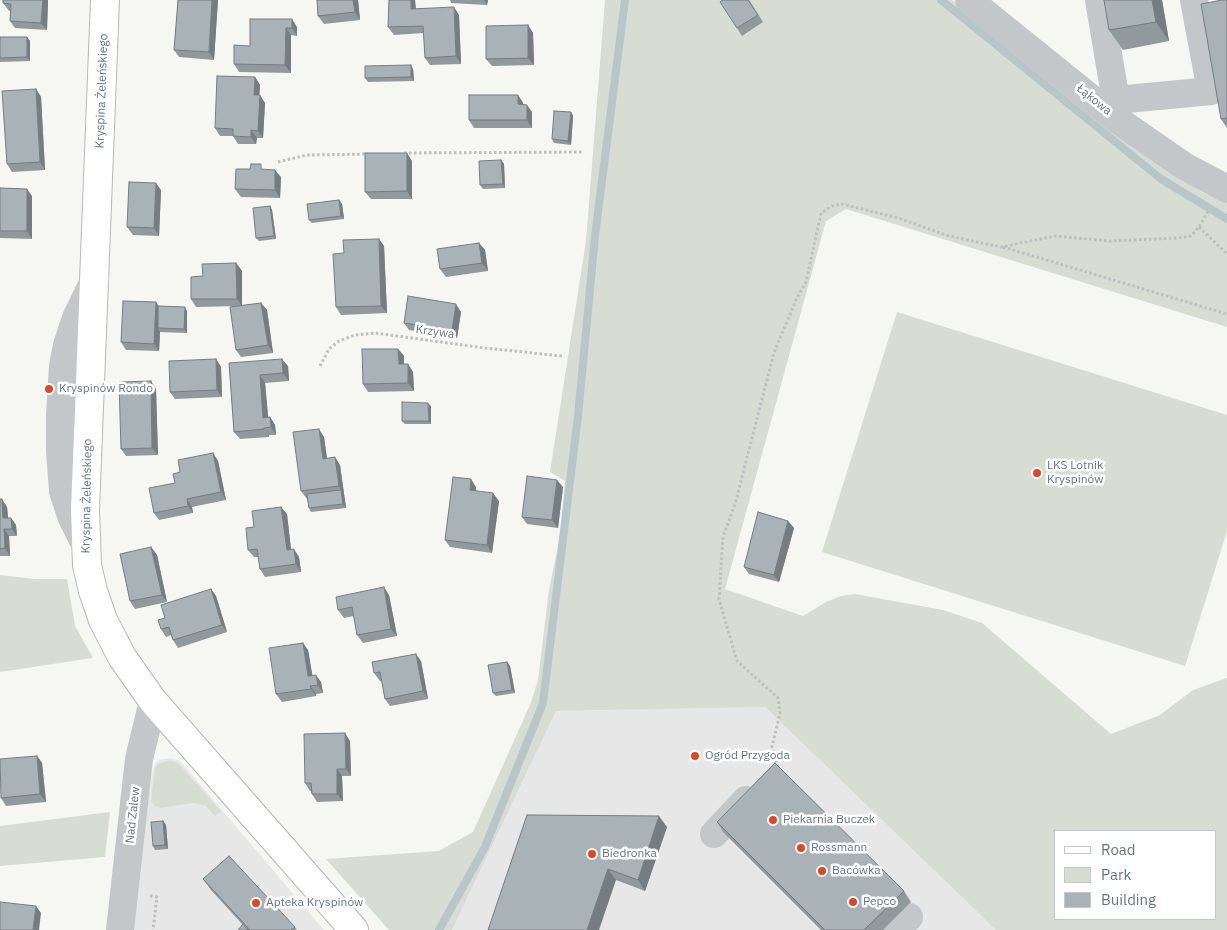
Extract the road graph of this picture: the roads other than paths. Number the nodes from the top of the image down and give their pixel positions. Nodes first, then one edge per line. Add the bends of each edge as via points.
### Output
1 (105, 0) edge
2 (969, 0) edge
3 (1099, 0) edge
4 (1194, 0) edge
5 (1118, 110) junction
6 (1219, 198) edge
7 (153, 701) junction
8 (778, 767) edge
9 (714, 834) dead end
10 (120, 930) edge
11 (354, 930) edge

1 - 7 main road, Kryspina Żeleńskiego via 85,544 87,565 103,620 122,657
2 - 5 street, Łąkowa
3 - 5 street
4 - 5 street via 1211,91
5 - 6 street, Łąkowa
7 - 10 street, Nad Zalew via 139,760
7 - 11 main road, Kryspina Żeleńskiego
8 - 9 street

